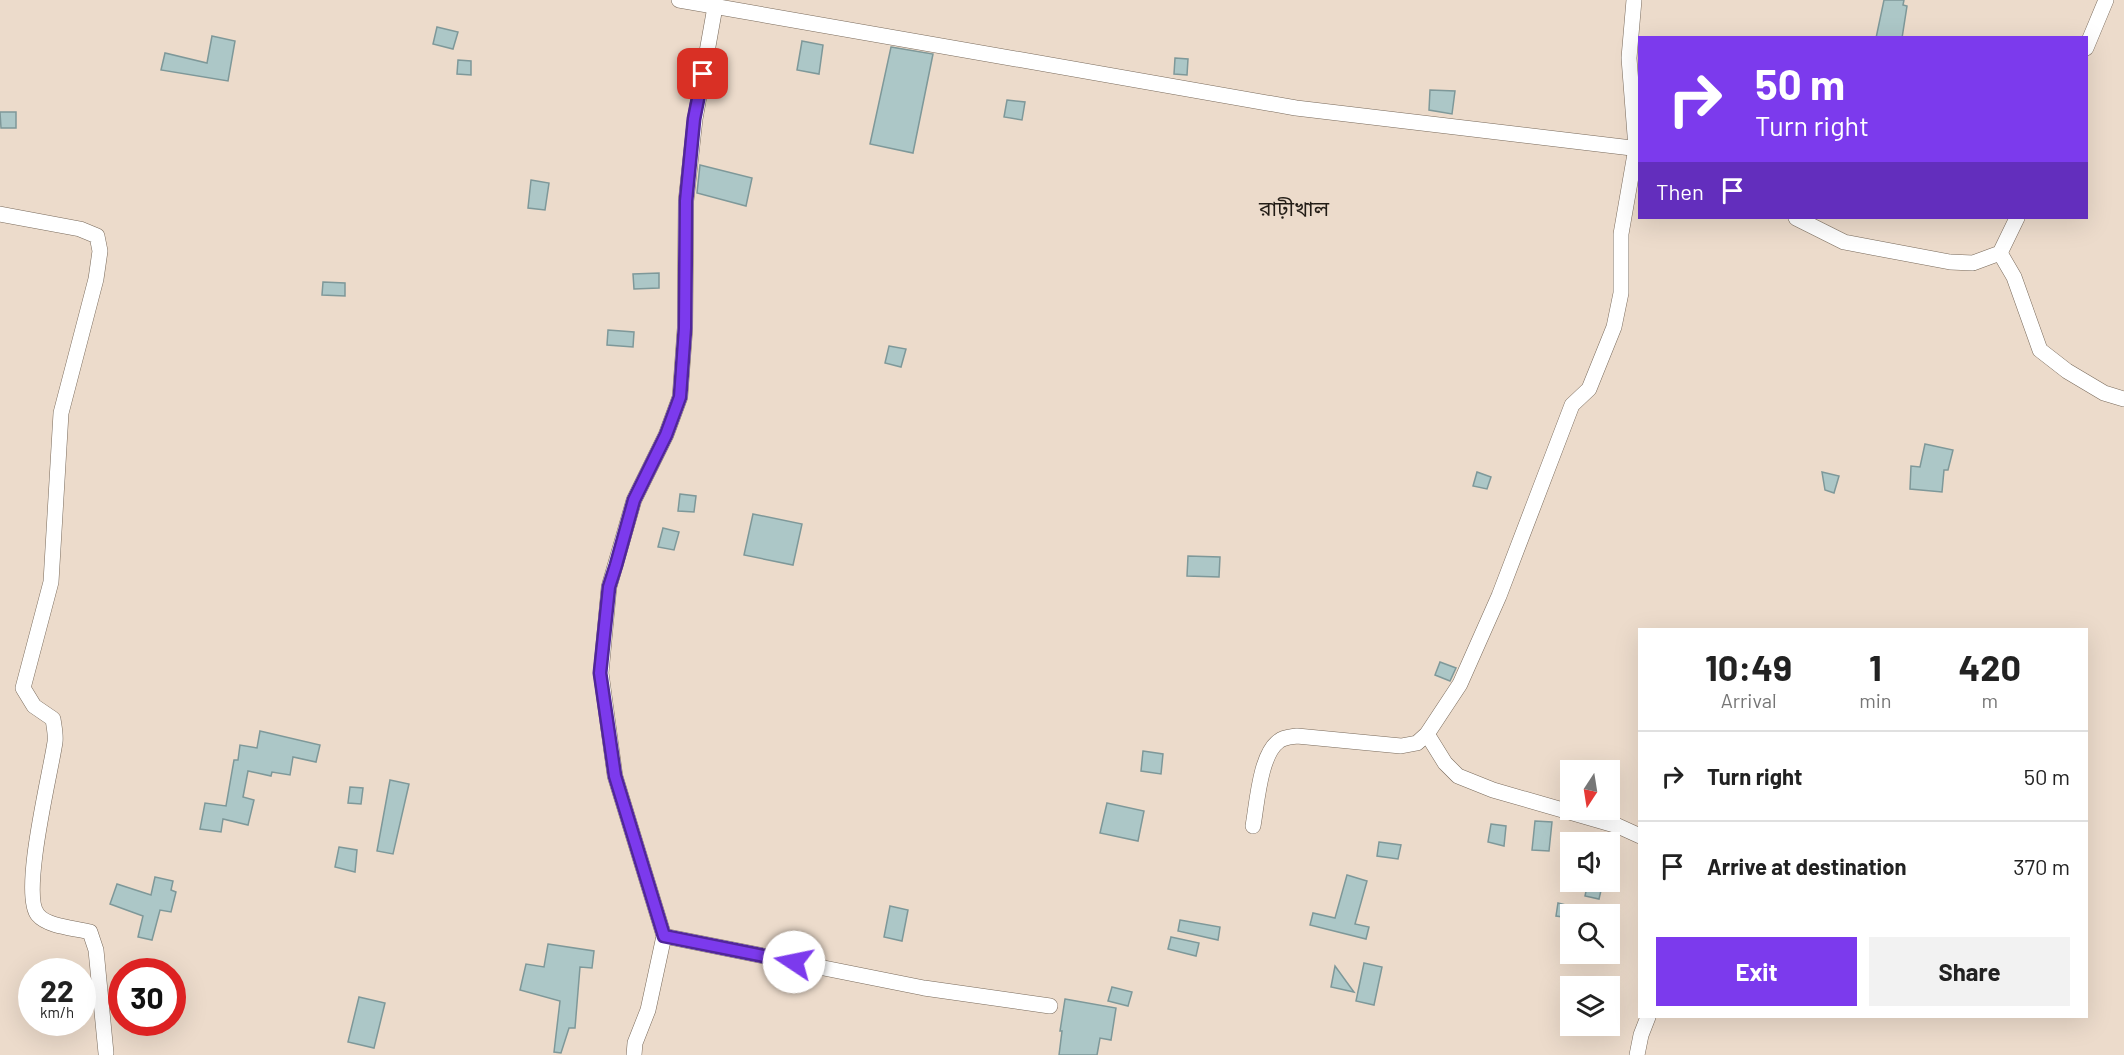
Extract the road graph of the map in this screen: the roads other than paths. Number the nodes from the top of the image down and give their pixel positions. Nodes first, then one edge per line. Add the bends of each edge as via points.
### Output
1 (679, 0) edge
2 (1634, 0) edge
3 (2106, 0) edge
4 (715, 7) junction
5 (2088, 43) edge
6 (1638, 148) edge
7 (0, 214) edge
8 (1798, 219) edge
9 (2017, 219) edge
10 (2000, 253) junction
11 (2124, 399) edge
12 (1427, 734) junction
13 (1253, 826) dead end
14 (1638, 835) edge
15 (664, 936) junction
16 (1050, 1006) dead end
17 (1648, 1018) edge
18 (106, 1053) dead end
19 (634, 1055) edge
20 (1637, 1055) edge

1 - 4 street
2 - 6 street via 1629,58
3 - 5 street
4 - 6 street via 1296,108
4 - 15 street via 694,119 686,201 680,397 634,500 609,587 600,673 615,776
6 - 12 street via 1621,234 1621,293 1614,327 1589,389 1572,405 1460,684
7 - 18 street via 80,229 97,236 100,251 61,413 51,582 23,688 34,706 53,719 55,740 39,816 35,913 52,923 90,932 96,950
8 - 10 street via 1844,242 1950,262 1973,263
9 - 10 street
10 - 11 street via 2014,278 2040,350 2104,393
12 - 13 street via 1417,743 1401,746 1297,736 1281,738 1265,760
12 - 14 street via 1458,776
15 - 16 street via 924,988
15 - 19 street
17 - 20 street

